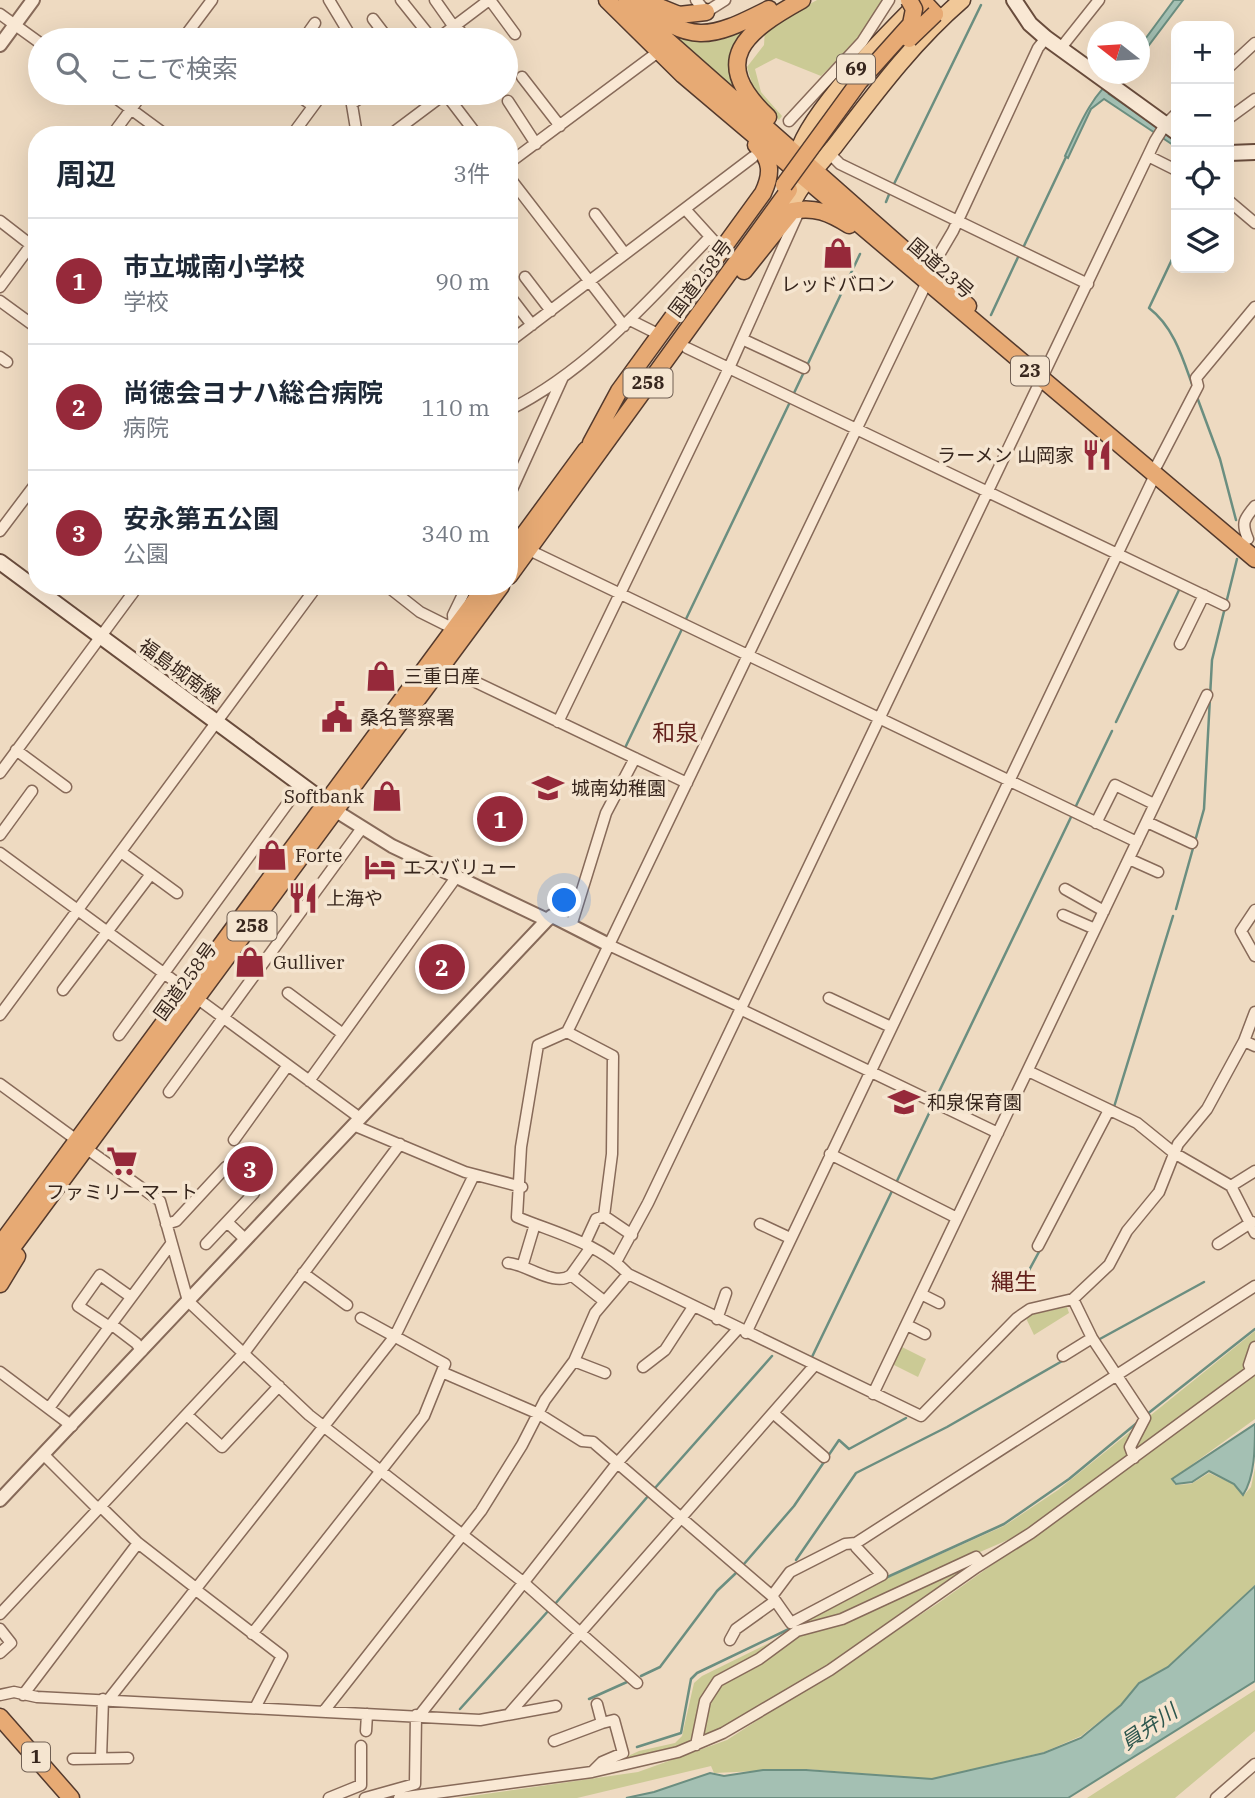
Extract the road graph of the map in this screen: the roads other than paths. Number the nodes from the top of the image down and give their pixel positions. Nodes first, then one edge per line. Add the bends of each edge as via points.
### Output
1 (33, 0) edge
2 (212, 0) edge
3 (329, 0) edge
4 (401, 0) edge
5 (435, 0) edge
6 (489, 0) edge
7 (607, 0) edge
8 (621, 0) edge
9 (636, 0) edge
10 (648, 0) edge
11 (724, 0) edge
12 (785, 0) edge
13 (802, 0) edge
14 (889, 0) edge
15 (909, 0) edge
16 (950, 0) edge
17 (962, 0) edge
18 (1014, 0) edge
19 (1099, 0) edge
20 (929, 4) edge
21 (701, 6) edge
22 (0, 13) edge
23 (373, 19) dead end
24 (315, 23) dead end
25 (15, 24) junction
26 (911, 24) junction
27 (455, 26) junction
28 (191, 28) edge
29 (312, 28) edge
30 (346, 28) edge
31 (380, 28) edge
32 (425, 28) edge
33 (452, 28) edge
34 (510, 28) edge
35 (927, 32) junction
36 (28, 34) edge
37 (1046, 38) junction
38 (1255, 43) edge
39 (0, 45) edge
40 (1060, 49) junction
41 (658, 52) junction
42 (1234, 62) edge
43 (683, 75) junction
44 (522, 77) dead end
45 (830, 88) junction
46 (1255, 99) edge
47 (126, 105) edge
48 (134, 105) edge
49 (352, 105) edge
50 (429, 105) edge
51 (453, 105) edge
52 (511, 105) edge
53 (313, 106) edge
54 (131, 109) junction
55 (1234, 114) edge
56 (789, 121) dead end
57 (119, 126) edge
58 (154, 126) edge
59 (299, 126) edge
60 (356, 126) edge
61 (402, 126) edge
62 (468, 126) edge
63 (560, 126) junction
64 (1170, 128) edge
65 (536, 144) junction
66 (771, 147) junction
67 (802, 149) junction
68 (1255, 152) edge
69 (1234, 153) edge
70 (1148, 156) junction
71 (518, 157) edge
72 (753, 157) dead end
73 (1171, 168) edge
74 (819, 169) junction
75 (787, 187) junction
76 (518, 189) edge
77 (1234, 205) edge
78 (685, 209) junction
79 (794, 211) junction
80 (595, 214) dead end
81 (957, 220) junction
82 (0, 221) edge
83 (1255, 223) edge
84 (28, 237) edge
85 (709, 238) junction
86 (28, 249) edge
87 (889, 250) junction
88 (723, 251) junction
89 (625, 254) junction
90 (928, 264) junction
91 (525, 277) dead end
92 (590, 281) junction
93 (934, 282) junction
94 (1088, 284) junction
95 (0, 287) edge
96 (0, 301) edge
97 (518, 307) edge
98 (1255, 307) edge
99 (551, 311) junction
100 (28, 321) edge
101 (627, 323) junction
102 (532, 325) junction
103 (518, 333) edge
104 (660, 335) junction
105 (743, 338) junction
106 (687, 348) junction
107 (729, 368) junction
108 (804, 368) dead end
109 (1043, 376) junction
110 (564, 377) junction
111 (518, 405) edge
112 (856, 429) junction
113 (591, 443) junction
114 (1156, 470) junction
115 (582, 476) junction
116 (518, 477) edge
117 (988, 492) junction
118 (28, 494) edge
119 (1255, 506) edge
120 (0, 531) edge
121 (1251, 542) edge
122 (518, 545) edge
123 (518, 546) edge
124 (518, 549) edge
125 (1117, 554) junction
126 (1255, 559) edge
127 (0, 562) edge
128 (28, 583) edge
129 (620, 593) junction
130 (44, 595) edge
131 (131, 595) edge
132 (310, 595) edge
133 (398, 595) edge
134 (463, 595) edge
135 (479, 595) edge
136 (494, 595) edge
137 (1203, 595) junction
138 (1224, 605) dead end
139 (454, 629) junction
140 (101, 637) junction
141 (1180, 644) dead end
142 (748, 655) junction
143 (442, 666) junction
144 (1207, 695) dead end
145 (879, 718) junction
146 (558, 722) junction
147 (216, 723) junction
148 (16, 750) junction
149 (635, 758) junction
150 (0, 773) edge
151 (1009, 781) junction
152 (687, 783) junction
153 (302, 785) junction
154 (65, 787) dead end
155 (32, 791) dead end
156 (1154, 804) junction
157 (330, 807) junction
158 (1147, 822) junction
159 (1096, 823) junction
160 (362, 828) junction
161 (0, 835) edge
162 (1137, 842) junction
163 (1192, 843) dead end
164 (121, 852) junction
165 (0, 853) edge
166 (1129, 859) junction
167 (1158, 872) dead end
168 (150, 874) junction
169 (457, 876) junction
170 (1065, 889) dead end
171 (177, 893) dead end
172 (78, 910) junction
173 (1255, 910) edge
174 (1104, 911) junction
175 (1063, 915) dead end
176 (547, 920) junction
177 (571, 926) junction
178 (1095, 929) junction
179 (108, 933) junction
180 (609, 945) junction
181 (1255, 956) edge
182 (164, 973) junction
183 (63, 990) dead end
184 (288, 993) dead end
185 (193, 995) junction
186 (829, 998) dead end
187 (740, 1008) junction
188 (1255, 1012) edge
189 (0, 1015) edge
190 (223, 1017) junction
191 (891, 1027) junction
192 (567, 1032) junction
193 (343, 1034) junction
194 (119, 1035) dead end
195 (1244, 1041) junction
196 (1255, 1046) edge
197 (288, 1065) junction
198 (870, 1072) junction
199 (1028, 1072) junction
200 (309, 1081) junction
201 (0, 1084) edge
202 (169, 1092) dead end
203 (1109, 1110) junction
204 (357, 1121) junction
205 (998, 1133) junction
206 (234, 1140) dead end
207 (400, 1144) junction
208 (82, 1145) junction
209 (1174, 1153) junction
210 (831, 1154) junction
211 (1255, 1171) edge
212 (474, 1175) junction
213 (1231, 1186) junction
214 (522, 1187) junction
215 (37, 1193) junction
216 (604, 1216) junction
217 (957, 1218) junction
218 (227, 1222) junction
219 (166, 1224) junction
220 (535, 1224) junction
221 (760, 1224) dead end
222 (1253, 1226) edge
223 (0, 1231) edge
224 (26, 1231) junction
225 (632, 1235) junction
226 (790, 1238) junction
227 (246, 1239) junction
228 (171, 1244) junction
229 (206, 1244) dead end
230 (1218, 1244) dead end
231 (0, 1245) edge
232 (588, 1245) junction
233 (1038, 1246) dead end
234 (616, 1262) junction
235 (508, 1263) dead end
236 (0, 1264) edge
237 (523, 1264) junction
238 (303, 1273) junction
239 (628, 1274) junction
240 (571, 1275) junction
241 (0, 1284) edge
242 (1255, 1286) edge
243 (726, 1293) dead end
244 (921, 1294) junction
245 (131, 1297) junction
246 (1073, 1299) junction
247 (188, 1301) junction
248 (604, 1301) junction
249 (939, 1303) dead end
250 (346, 1305) dead end
251 (693, 1307) junction
252 (360, 1318) dead end
253 (716, 1319) junction
254 (110, 1325) junction
255 (906, 1325) junction
256 (741, 1331) junction
257 (925, 1334) dead end
258 (395, 1336) junction
259 (1092, 1338) junction
260 (1255, 1347) edge
261 (142, 1351) junction
262 (244, 1353) junction
263 (1063, 1356) dead end
264 (575, 1361) junction
265 (814, 1366) junction
266 (643, 1367) dead end
267 (1253, 1369) edge
268 (0, 1372) edge
269 (444, 1373) junction
270 (605, 1373) dead end
271 (1117, 1375) junction
272 (279, 1386) junction
273 (873, 1394) junction
274 (49, 1408) junction
275 (773, 1413) junction
276 (539, 1414) junction
277 (187, 1415) junction
278 (72, 1426) junction
279 (325, 1426) junction
280 (44, 1455) junction
281 (824, 1457) dead end
282 (1134, 1458) junction
283 (618, 1462) junction
284 (381, 1470) junction
285 (0, 1500) edge
286 (99, 1508) junction
287 (682, 1516) junction
288 (463, 1535) junction
289 (138, 1543) junction
290 (856, 1543) junction
291 (981, 1564) junction
292 (523, 1582) junction
293 (196, 1589) junction
294 (773, 1599) junction
295 (0, 1614) edge
296 (794, 1627) junction
297 (0, 1629) edge
298 (581, 1632) junction
299 (252, 1633) junction
300 (730, 1640) dead end
301 (0, 1653) edge
302 (637, 1683) dead end
303 (0, 1695) edge
304 (23, 1695) junction
305 (106, 1699) junction
306 (597, 1704) dead end
307 (556, 1706) dead end
308 (255, 1708) junction
309 (324, 1712) junction
310 (367, 1714) junction
311 (509, 1714) junction
312 (417, 1715) junction
313 (0, 1717) edge
314 (602, 1723) junction
315 (366, 1731) dead end
316 (554, 1741) dead end
317 (696, 1745) junction
318 (361, 1746) dead end
319 (101, 1758) junction
320 (128, 1758) dead end
321 (73, 1759) dead end
322 (1255, 1764) edge
323 (592, 1772) junction
324 (71, 1798) edge
325 (329, 1798) edge
326 (365, 1798) edge
327 (399, 1798) edge
328 (1216, 1798) edge

1 - 25 street
2 - 28 street
3 - 30 street
4 - 32 street
5 - 27 street
6 - 27 street
6 - 34 street
7 - 41 highway
8 - 67 highway
9 - 12 highway via 672,27 701,34 726,31
10 - 21 highway via 680,15
11 - 21 street
13 - 67 highway via 752,30 737,66 747,93 761,111
14 - 45 street
15 - 26 highway, bridge via 914,9
16 - 20 main road, 69
17 - 35 main road, 69
18 - 37 main road
19 - 40 street
20 - 26 main road, 69
20 - 45 main road, 69
20 - 75 highway, 国道258号 / 258, bridge
22 - 25 street
23 - 31 street
24 - 29 street
25 - 36 street
25 - 39 street
26 - 75 highway, 国道258号 / 258, bridge via 859,82
27 - 33 street
35 - 67 main road, 69 via 864,81
35 - 74 main road, 69
37 - 40 main road
37 - 81 street
38 - 42 street
40 - 64 main road
41 - 43 highway
41 - 63 street
43 - 66 highway
43 - 88 highway, 258 via 768,159 770,174 763,193
44 - 63 street
45 - 56 street
45 - 67 main road, 69
46 - 55 street
47 - 54 street
48 - 54 street
49 - 60 street
50 - 61 street
51 - 62 street
52 - 65 street
53 - 59 street
54 - 57 street
54 - 58 street
63 - 65 street
64 - 70 street via 1155,141
65 - 71 street
66 - 67 main road via 785,154
66 - 74 highway
67 - 74 highway
68 - 69 main road
70 - 73 street
70 - 94 street
72 - 78 street
74 - 79 main road, 69
74 - 81 street via 840,164
74 - 87 main road
74 - 90 highway via 890,220
75 - 113 highway, 国道258号 / 258
75 - 115 highway, 国道258号 / 258
76 - 92 street
77 - 83 street
78 - 85 street
78 - 89 street
79 - 87 highway, 国道23号 via 813,208 831,214
79 - 105 street
79 - 106 highway, 258 via 743,267
80 - 89 street
81 - 90 street
81 - 94 street
82 - 84 street
85 - 88 street
85 - 101 street
86 - 95 street
87 - 93 highway, 国道23号 / 23
88 - 104 highway, 258
89 - 92 street
90 - 93 highway
91 - 99 street
92 - 99 street
92 - 101 street
93 - 109 highway, 国道23号 / 23
93 - 112 street
94 - 109 street
96 - 100 street
97 - 102 street
98 - 114 street via 1198,376 1195,392
99 - 102 street
101 - 104 street
101 - 110 street
102 - 103 street
104 - 113 highway, 258 via 619,391
105 - 107 street
105 - 108 street
106 - 107 street
106 - 115 highway, 258
107 - 112 street
107 - 129 street
109 - 114 highway, 国道23号 / 23
109 - 117 street
110 - 111 street
110 - 116 street
112 - 117 street
112 - 142 street
113 - 122 highway, 国道258号 / 258
114 - 121 highway, 国道23号 / 23
114 - 125 street
114 - 126 highway, 国道23号 / 23
115 - 123 highway, 国道258号 / 258
117 - 125 street
117 - 145 street
118 - 120 street
119 - 121 street via 1242,525
124 - 129 street
125 - 137 street
125 - 151 street
127 - 128 main road, 福島城南線
129 - 142 street
129 - 146 street
130 - 140 main road, 福島城南線
131 - 140 street
132 - 147 street
133 - 139 street via 419,612
134 - 139 street via 453,615
135 - 139 highway, 国道258号 / 258
136 - 143 highway, 国道258号 / 258
137 - 138 street
137 - 141 street
139 - 157 highway, 国道258号 / 258
140 - 147 main road, 福島城南線
140 - 148 street
142 - 145 street
142 - 152 street
143 - 146 street
143 - 157 highway, 国道258号 / 258
144 - 156 street
145 - 151 street
145 - 187 street
146 - 149 street
147 - 153 main road, 福島城南線
147 - 164 street
148 - 150 street
148 - 154 street
149 - 152 street
149 - 177 street via 606,813
151 - 159 street
151 - 191 street
152 - 180 street
153 - 157 main road, 福島城南線
153 - 182 street
155 - 161 street
156 - 158 street
156 - 159 street via 1115,785
157 - 160 street
157 - 185 highway, 国道258号 / 258
158 - 162 street
158 - 163 street
159 - 162 street
160 - 169 street
160 - 190 street
162 - 166 street
164 - 168 street
164 - 172 street
165 - 172 street
166 - 167 street
166 - 174 street
168 - 171 street
168 - 179 street
169 - 176 street
169 - 193 street
170 - 174 street
172 - 179 street
172 - 189 street
173 - 181 street via 1241,931
174 - 178 street
175 - 178 street
176 - 177 street via 552,916
176 - 204 street
177 - 180 street
178 - 199 street
179 - 182 street
179 - 183 street
180 - 187 street
180 - 192 street
182 - 185 street
182 - 194 street
184 - 193 street
185 - 190 street
185 - 208 highway, 国道258号 / 258
186 - 191 street
187 - 198 street
187 - 225 street
188 - 195 street
190 - 197 street
190 - 202 street
191 - 198 street
192 - 214 street via 538,1045 524,1125
192 - 216 street via 613,1056 612,1154
193 - 200 street
195 - 196 street
195 - 209 street via 1207,1109
197 - 200 street
197 - 206 street
198 - 205 street
198 - 210 street
199 - 203 street
199 - 205 street
200 - 204 street
201 - 208 street
203 - 209 street via 1137,1123
203 - 233 street
204 - 207 street
204 - 227 street
205 - 217 street
207 - 212 street
207 - 238 street
208 - 215 highway, 国道258号 / 258
208 - 219 street via 160,1201
208 - 224 highway, 国道258号 / 258
209 - 213 street
209 - 246 street via 1159,1192 1127,1231 1109,1265
210 - 217 street
210 - 226 street
211 - 213 street
212 - 214 street
212 - 258 street
213 - 222 street
214 - 220 street via 517,1217
215 - 223 highway
215 - 231 highway, 国道258号 / 258
216 - 225 street
216 - 232 street via 596,1219
217 - 244 street
218 - 219 street via 254,1193 226,1167 176,1221
218 - 227 street
218 - 229 street
219 - 228 street
220 - 232 street
220 - 237 street
221 - 226 street
222 - 230 street
224 - 236 highway, 国道258号 / 258
224 - 241 highway
225 - 234 street
226 - 256 street
227 - 247 street
228 - 245 street
228 - 247 street
232 - 234 street
232 - 240 street
234 - 239 street
235 - 237 street
237 - 240 street via 550,1279
238 - 250 street
238 - 262 street
239 - 248 street
239 - 251 street
240 - 248 street
242 - 271 street
243 - 253 street
244 - 249 street
244 - 255 street
245 - 254 street
245 - 254 street via 100,1275 78,1306
246 - 259 street
246 - 273 street via 1017,1318 926,1414 912,1413
247 - 261 street
247 - 262 street
248 - 264 street via 589,1323
251 - 253 street
251 - 266 street via 665,1350
252 - 258 street
253 - 256 street
254 - 261 street
254 - 274 street
255 - 257 street
255 - 273 street
256 - 265 street
256 - 283 street
258 - 269 street via 445,1364
258 - 279 street
259 - 263 street
259 - 271 street
260 - 267 street via 1249,1365
261 - 278 street
262 - 272 street
262 - 277 street
264 - 270 street
264 - 276 street
265 - 273 street
265 - 275 street
267 - 282 street
268 - 274 street
269 - 276 street
269 - 284 street via 424,1416
271 - 282 street via 1144,1416 1129,1447
271 - 290 street
272 - 277 street via 222,1447
272 - 279 street
274 - 278 street
275 - 281 street
275 - 287 street
276 - 283 street via 582,1441 593,1442
276 - 288 street
277 - 286 street
278 - 280 street
279 - 284 street
279 - 293 street
280 - 285 street
280 - 286 street
282 - 291 street
283 - 287 street
283 - 292 street
284 - 288 street
284 - 299 street
286 - 289 street
286 - 295 street
287 - 294 street
287 - 298 street
288 - 292 street
288 - 309 street
289 - 293 street
289 - 304 street
290 - 294 street via 845,1544 790,1572
290 - 296 street via 882,1575
291 - 296 street via 976,1557 842,1619
291 - 317 street via 830,1670
292 - 298 street
292 - 312 street
293 - 299 street
293 - 305 street
294 - 296 street
294 - 300 street via 736,1629
296 - 317 street via 759,1659 718,1681 705,1700
297 - 301 street via 11,1643
298 - 302 street
298 - 311 street
299 - 308 street via 282,1656
303 - 304 street
304 - 305 street
305 - 308 street
305 - 319 street
306 - 314 street
307 - 311 street
308 - 309 street
309 - 310 street
310 - 312 street
310 - 315 street
311 - 312 street via 480,1720
312 - 326 street via 415,1784
313 - 324 highway, 1
314 - 316 street
314 - 323 street via 614,1720 623,1752
317 - 323 street
318 - 325 street via 361,1785
319 - 320 street
319 - 321 street
322 - 328 street
323 - 327 street

